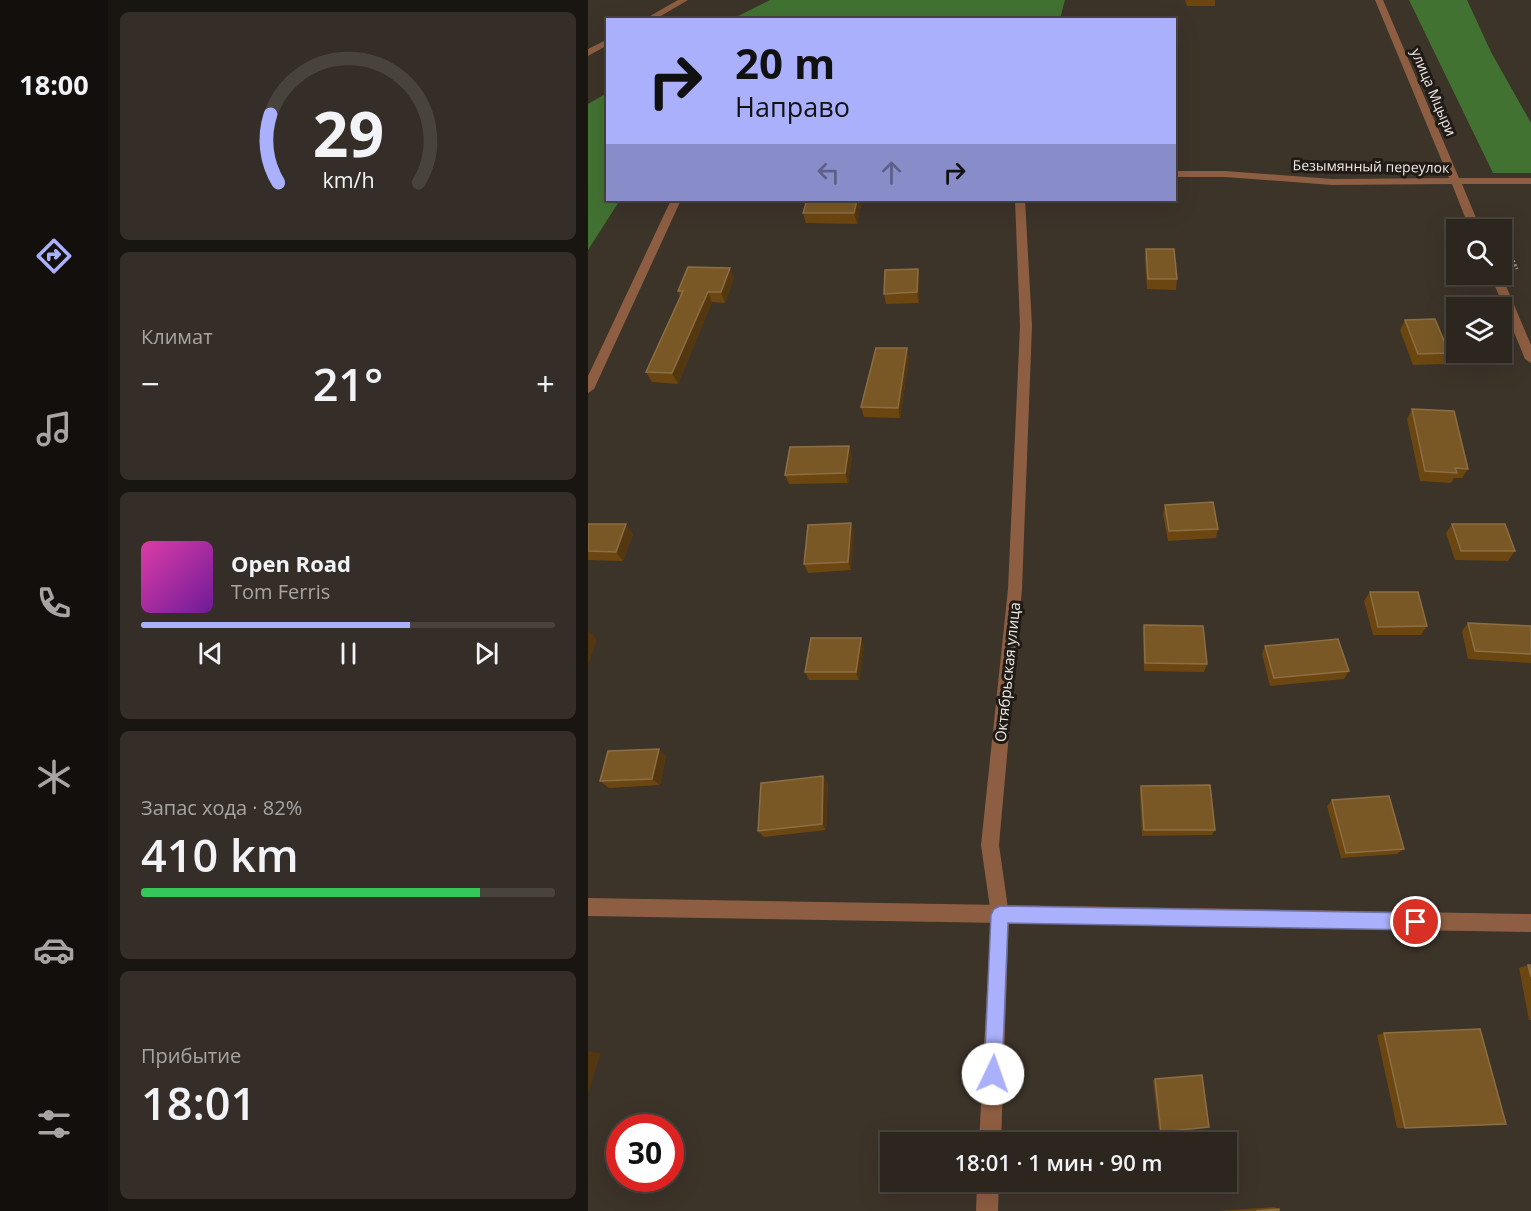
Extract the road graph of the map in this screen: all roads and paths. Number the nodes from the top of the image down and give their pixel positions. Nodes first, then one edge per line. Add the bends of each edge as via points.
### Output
1 (684, 0) edge
2 (1379, 0) edge
3 (651, 18) edge
4 (606, 42) edge
5 (588, 53) edge
6 (1176, 174) edge
7 (1455, 181) junction
8 (1531, 181) edge
9 (676, 201) edge
10 (1020, 201) edge
11 (1471, 219) edge
12 (1500, 285) edge
13 (1531, 358) edge
14 (588, 389) edge
15 (588, 907) edge
16 (1000, 915) junction
17 (1531, 923) edge
18 (990, 1132) edge
19 (988, 1192) edge
20 (987, 1211) edge

1 - 3 street
2 - 7 street, улица Мцыри
4 - 5 street
6 - 7 street, Безымянный переулок via 1332,182
7 - 8 street, Безымянный переулок
7 - 11 street, улица Мцыри
9 - 14 street
10 - 16 street, Октябрьская улица via 1026,326 1015,589 990,845
12 - 13 street
15 - 16 street
16 - 17 street
16 - 18 street, Октябрьская улица
19 - 20 street

